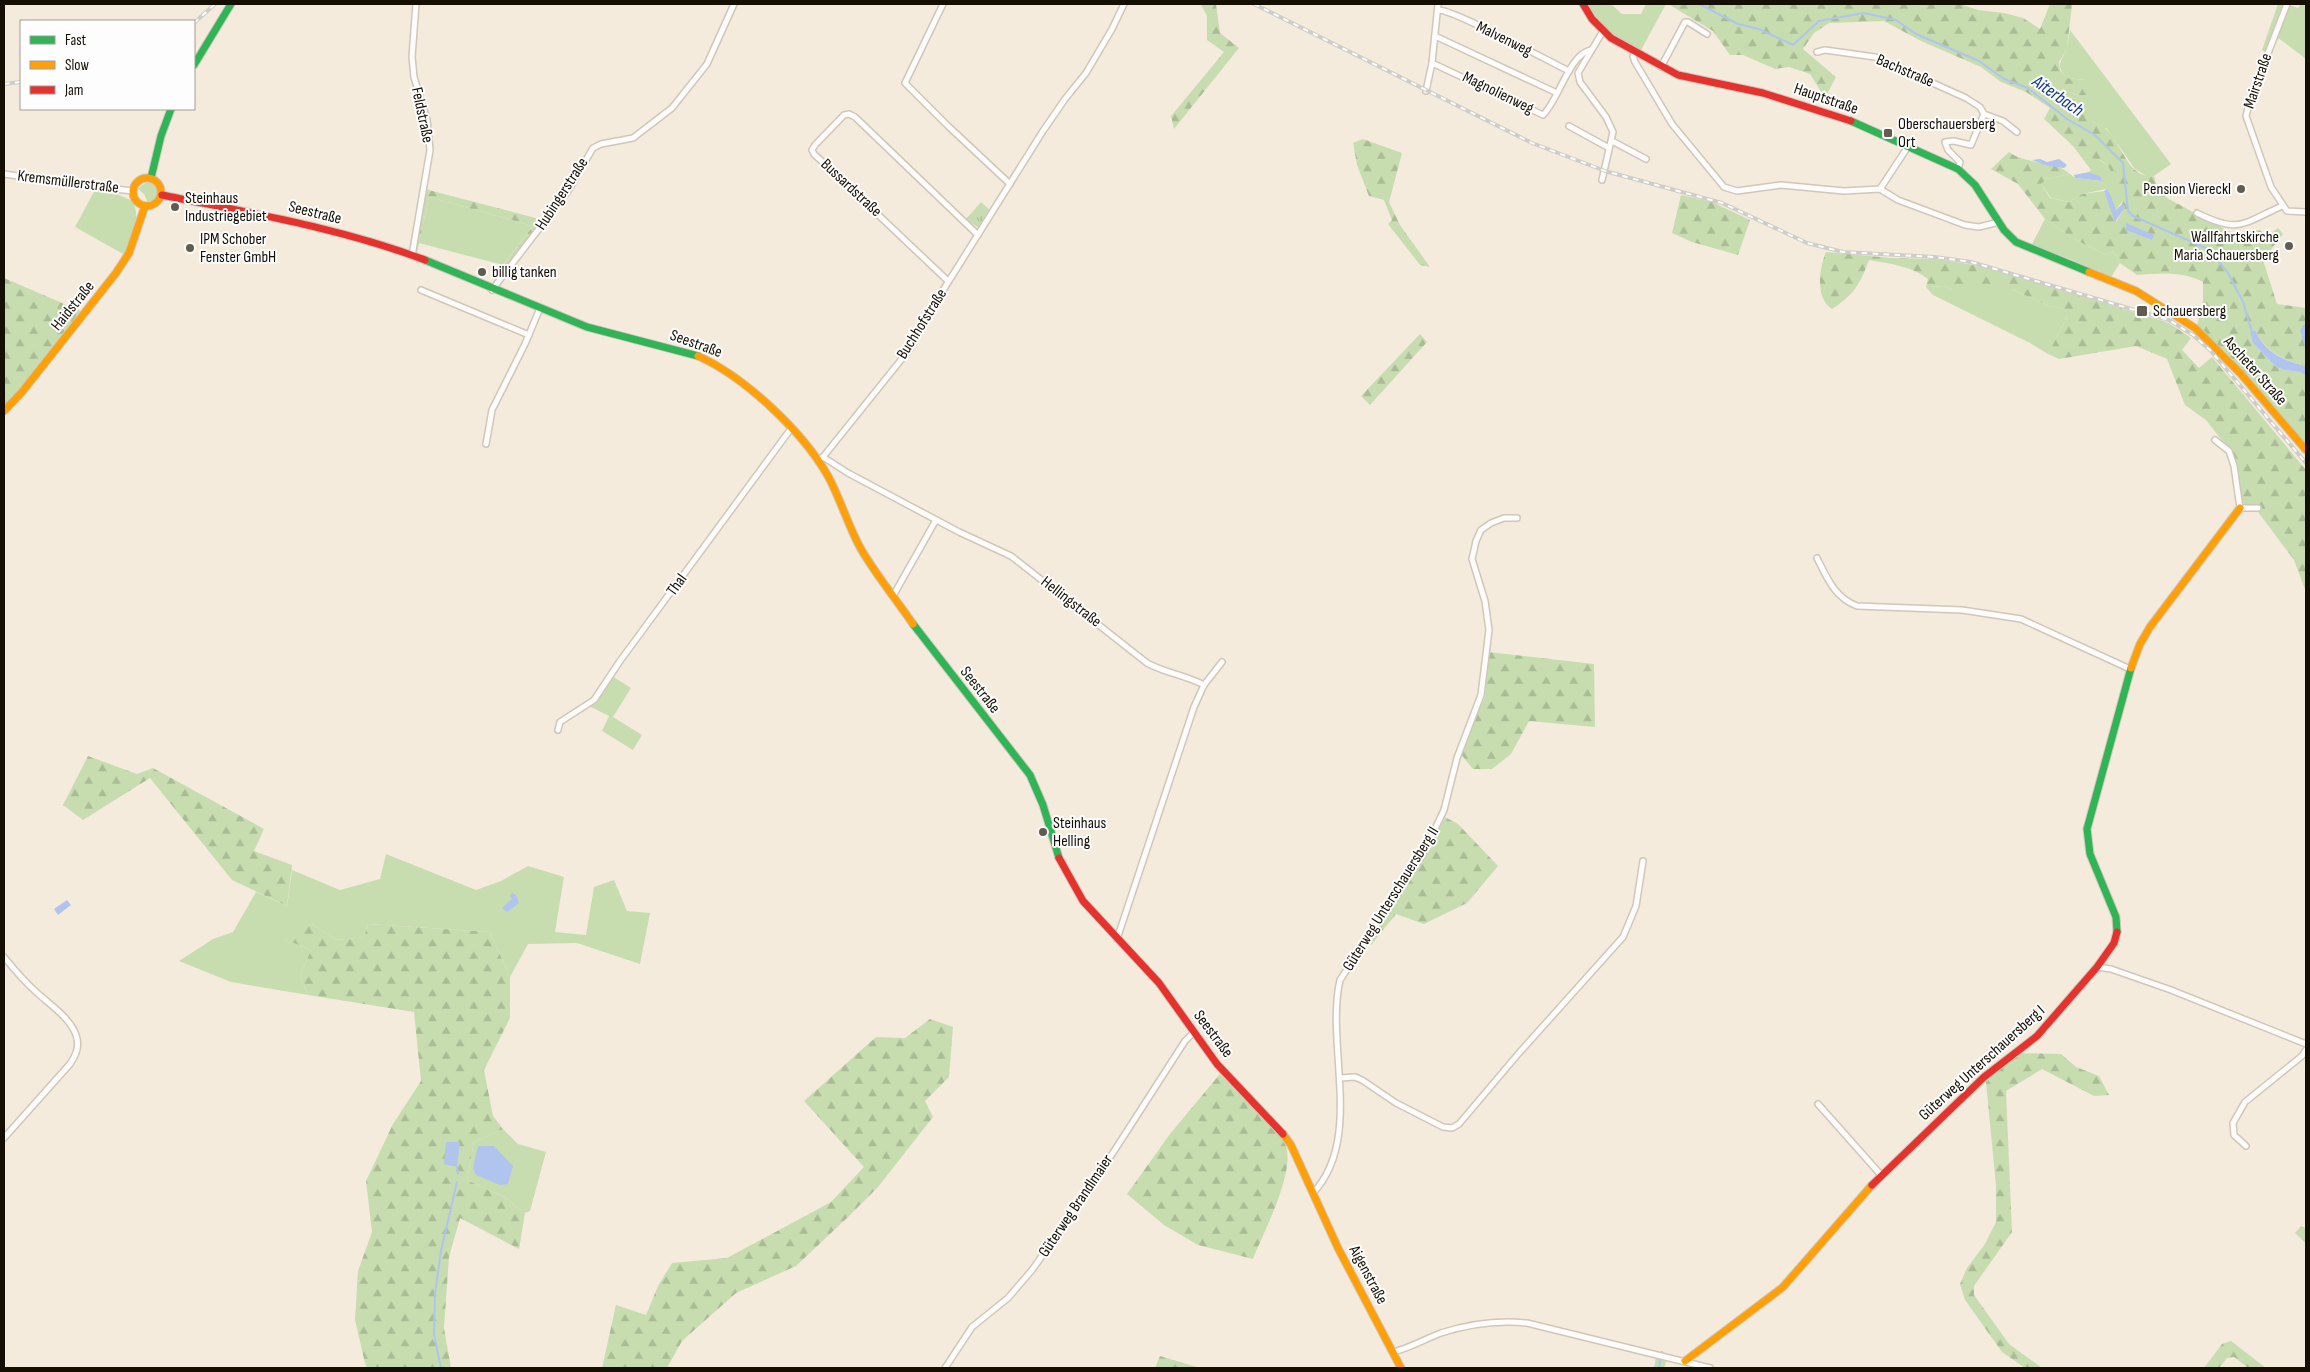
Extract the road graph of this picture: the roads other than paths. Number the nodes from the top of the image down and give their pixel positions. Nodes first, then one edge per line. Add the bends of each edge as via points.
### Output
1 (231, 4) edge
2 (416, 4) edge
3 (734, 4) edge
4 (943, 4) edge
5 (1124, 4) edge
6 (1438, 4) edge
7 (1583, 4) edge
8 (2287, 4) edge
9 (1438, 10) junction
10 (1603, 31) junction
11 (1706, 34) dead end
12 (1435, 36) junction
13 (1591, 50) junction
14 (1635, 52) junction
15 (1817, 52) dead end
16 (195, 63) edge
17 (1432, 63) junction
18 (1661, 67) junction
19 (1569, 71) junction
20 (1426, 91) dead end
21 (1557, 93) junction
22 (171, 110) edge
23 (1984, 114) junction
24 (1569, 126) dead end
25 (2017, 132) dead end
26 (1612, 141) junction
27 (1909, 145) junction
28 (1609, 148) junction
29 (1646, 158) dead end
30 (1958, 169) junction
31 (4, 174) edge
32 (152, 178) junction
33 (1602, 180) dead end
34 (1010, 184) junction
35 (1880, 189) junction
36 (133, 190) junction
37 (162, 195) junction
38 (145, 206) junction
39 (2282, 206) junction
40 (2306, 212) edge
41 (2197, 214) dead end
42 (1999, 222) junction
43 (978, 235) junction
44 (2042, 253) joint
45 (412, 256) junction
46 (948, 281) junction
47 (421, 290) dead end
48 (492, 290) junction
49 (540, 308) junction
50 (529, 335) junction
51 (4, 411) edge
52 (790, 430) junction
53 (2215, 440) dead end
54 (486, 444) dead end
55 (2306, 450) edge
56 (820, 458) junction
57 (2258, 508) dead end
58 (2239, 510) junction
59 (1517, 518) dead end
60 (936, 520) junction
61 (1817, 558) dead end
62 (894, 596) junction
63 (1222, 662) dead end
64 (2130, 669) junction
65 (1204, 686) junction
66 (558, 730) dead end
67 (1643, 861) dead end
68 (1117, 939) junction
69 (4, 957) edge
70 (2097, 967) junction
71 (1194, 1032) junction
72 (2306, 1044) edge
73 (2306, 1050) edge
74 (1340, 1078) junction
75 (1818, 1104) dead end
76 (4, 1138) edge
77 (2246, 1146) dead end
78 (1881, 1175) junction
79 (1313, 1193) junction
80 (1393, 1352) junction
81 (1685, 1361) junction
82 (945, 1368) edge
83 (1401, 1368) edge
84 (1710, 1368) edge

1 - 16 street
2 - 45 street, Feldstraße via 412,57 414,77 427,120 430,150
3 - 48 street, Hubingerstraße via 708,64 672,108 633,138 593,148 568,191
4 - 34 street via 905,83
5 - 34 street, Buchhofstraße via 1086,73 1056,111
6 - 9 street
7 - 10 street, Hauptstraße
8 - 39 street, Mairstraße via 2246,116 2262,165
9 - 12 street
9 - 19 street, Malvenweg via 1459,17
10 - 13 street
10 - 14 street, Hauptstraße
11 - 18 street via 1685,22
12 - 17 street
12 - 21 street
13 - 19 street, Magnolienweg via 1578,58
13 - 26 street via 1580,69 1579,78 1610,123 1614,132
14 - 18 street, Hauptstraße
14 - 35 street via 1635,62 1658,103 1698,158 1724,187 1738,191 1782,185 1844,192
15 - 23 street, Bachstraße via 1825,50 1876,57 1974,102
17 - 20 street
17 - 21 street, Magnolienweg via 1541,114 1545,113
18 - 27 street, Hauptstraße via 1686,78 1790,100
19 - 21 street, Magnolienweg
22 - 32 street
23 - 25 street, Bachstraße via 2003,121
23 - 30 street via 1971,145 1945,142 1960,162
24 - 28 street
26 - 28 street
26 - 29 street
27 - 30 street, Hauptstraße
27 - 35 street
28 - 33 street
30 - 42 street, Hauptstraße via 1975,185
31 - 36 street, Kremsmüllerstraße
32 - 36 street via 137,182
32 - 37 street via 158,183
34 - 43 street, Buchhofstraße
35 - 42 street via 1898,200 1966,225
36 - 38 street via 135,199
37 - 38 street via 158,203
37 - 45 street, Seestraße via 304,224
38 - 51 street, Haidstraße via 129,253 116,273
39 - 40 street, Mairstraße via 2287,211
39 - 41 street via 2240,225 2228,226
42 - 44 street, Hauptstraße via 2016,242
43 - 46 street, Buchhofstraße
43 - 46 street, Bussardstraße via 855,117 844,115 815,144 814,154
44 - 55 street, Ascheter Straße via 2136,291 2194,328 2232,364
45 - 48 street, Seestraße
46 - 56 street, Buchhofstraße via 910,350
47 - 50 street
48 - 49 street, Seestraße
49 - 50 street
49 - 52 street, Seestraße via 587,327 673,348 713,363 745,384
50 - 54 street via 492,410
52 - 56 street, Seestraße
52 - 66 street, Thal via 602,690 594,700 560,722
53 - 58 street via 2229,451
56 - 60 street, Hellingstraße
56 - 62 street, Seestraße via 852,534
57 - 58 street
58 - 64 street, Güterweg Unterschauersberg I via 2150,627
59 - 74 street, Güterweg Unterschauersberg II via 1491,523 1476,541 1472,559 1485,601 1488,630 1481,695 1457,758 1437,828 1424,854 1340,980 1335,999
60 - 62 street
60 - 65 street, Hellingstraße via 1011,556 1147,663
61 - 64 street via 1831,586 1848,603 1962,610 2021,619
62 - 68 street, Seestraße via 931,649 1030,775 1043,805 1053,844 1072,887
63 - 65 street
64 - 70 street, Güterweg Unterschauersberg I via 2087,829 2090,854 2116,917 2114,943
65 - 68 street via 1189,720
67 - 74 street via 1636,906 1623,937 1459,1124 1452,1128 1443,1127 1396,1103 1362,1080
68 - 71 street, Seestraße via 1160,983
69 - 76 street via 67,1021 78,1042 70,1064
70 - 72 street via 2171,990
70 - 78 street, Güterweg Unterschauersberg I via 2037,1036 1984,1077
71 - 79 street, Seestraße via 1217,1064 1280,1129
71 - 82 street, Güterweg Brandlmaier via 1180,1048 1089,1190 1032,1270 1008,1298 972,1327
73 - 77 street via 2244,1102 2233,1123 2234,1135
74 - 79 street, Güterweg Unterschauersberg II via 1338,1136 1320,1186
75 - 78 street
78 - 81 street, Güterweg Unterschauersberg I via 1783,1287
79 - 80 street, Aigenstraße
80 - 81 street via 1443,1333 1505,1321 1527,1323
80 - 83 street, Aigenstraße
81 - 84 street

